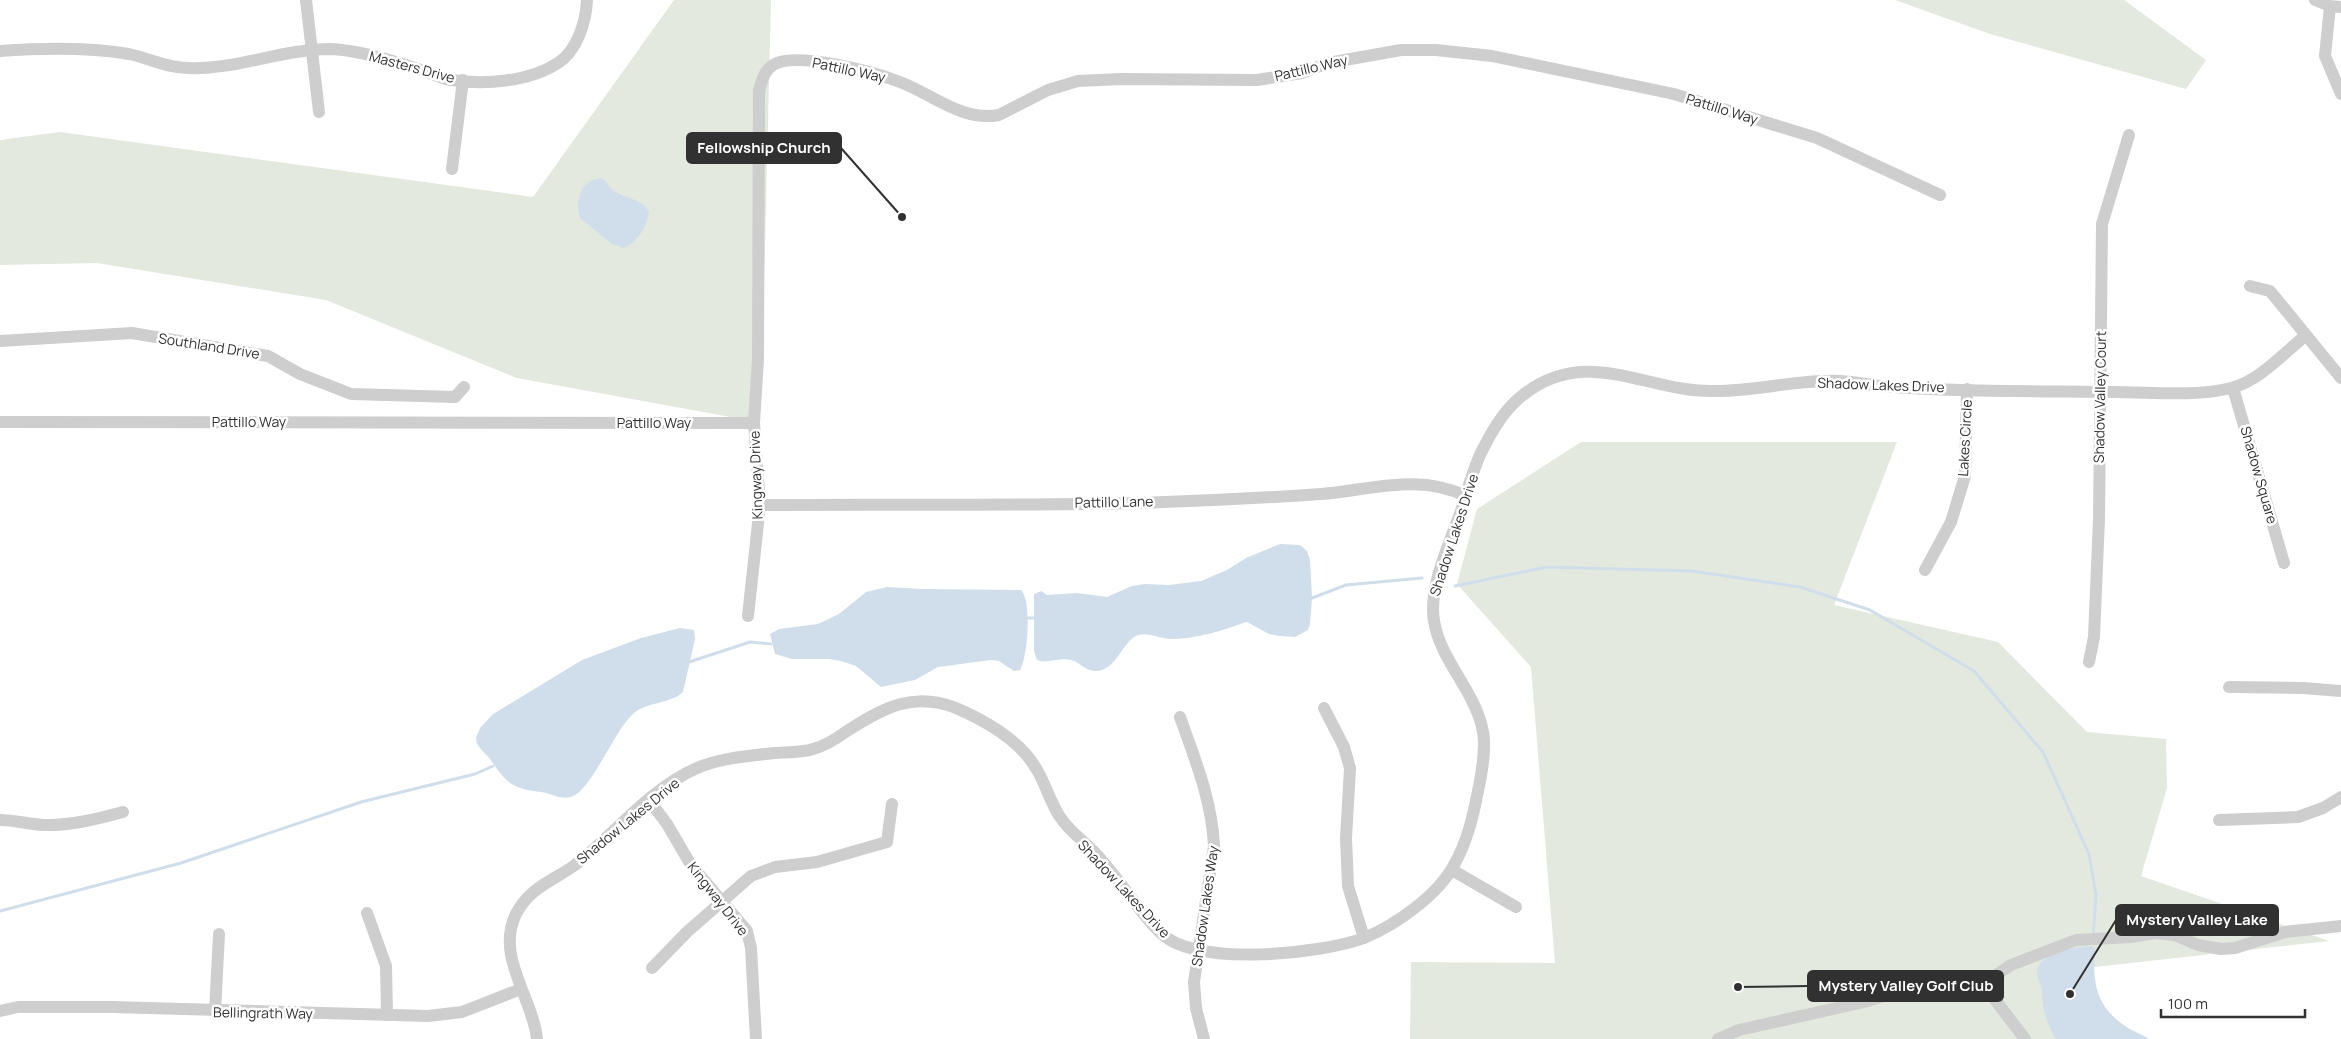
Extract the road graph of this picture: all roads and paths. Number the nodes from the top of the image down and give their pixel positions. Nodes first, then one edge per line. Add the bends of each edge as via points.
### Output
1 (306, 0) edge
2 (587, 0) edge
3 (2315, 0) edge
4 (2335, 7) edge
5 (311, 50) junction
6 (0, 51) edge
7 (463, 80) junction
8 (2341, 94) edge
9 (319, 112) dead end
10 (2129, 135) dead end
11 (452, 169) dead end
12 (1940, 195) dead end
13 (2250, 286) dead end
14 (2305, 336) junction
15 (0, 340) edge
16 (2341, 378) edge
17 (464, 386) dead end
18 (2233, 388) junction
19 (1968, 389) junction
20 (2100, 392) junction
21 (0, 422) edge
22 (754, 423) junction
23 (1466, 496) junction
24 (760, 505) junction
25 (2284, 563) dead end
26 (1925, 570) dead end
27 (748, 616) dead end
28 (2089, 662) dead end
29 (2229, 687) dead end
30 (2341, 691) edge
31 (1324, 708) dead end
32 (1180, 717) dead end
33 (2341, 797) edge
34 (649, 800) junction
35 (892, 804) dead end
36 (124, 812) dead end
37 (0, 820) edge
38 (2219, 820) dead end
39 (1452, 870) junction
40 (721, 901) junction
41 (1516, 907) dead end
42 (367, 913) dead end
43 (2341, 926) edge
44 (219, 934) dead end
45 (1364, 938) junction
46 (1199, 951) junction
47 (652, 968) dead end
48 (1983, 984) junction
49 (521, 989) junction
50 (0, 1011) edge
51 (216, 1012) junction
52 (388, 1015) junction
53 (536, 1039) edge
54 (756, 1039) edge
55 (1204, 1039) edge
56 (1718, 1039) edge
57 (2025, 1039) edge

1 - 5 street
2 - 7 street, Masters Drive via 582,30 559,62 539,73 492,82
3 - 4 street
4 - 8 street via 2325,56
5 - 6 street, Masters Drive via 225,66 187,68 108,51
5 - 7 street, Masters Drive via 332,49 364,54 450,80
5 - 9 street
7 - 11 street
10 - 20 street, Shadow Valley Court via 2102,224
12 - 22 street, Pattillo Way via 1817,138 1674,94 1474,54 1401,50 1328,62 1302,73 1257,80 1078,81 1048,90 999,115 987,117 934,100 874,73 815,61 787,61 768,69 759,90 758,359
13 - 14 street via 2270,291
14 - 16 street
14 - 18 street, Shadow Lakes Drive via 2252,379
15 - 17 street, Southland Drive via 132,333 268,356 300,374 351,394 455,397
18 - 20 street, Shadow Lakes Drive via 2193,392
18 - 25 street, Shadow Square
19 - 20 street, Shadow Lakes Drive
19 - 23 street, Shadow Lakes Drive via 1833,381 1714,392 1630,376 1582,372 1561,374 1518,398 1480,452
19 - 26 street, Lakes Circle via 1965,476 1951,522
20 - 28 street, Shadow Valley Court via 2098,553 2094,637
21 - 22 street, Pattillo Way
22 - 24 street, Kingway Drive
23 - 24 street, Pattillo Lane via 1451,488 1424,483 1323,494 1140,503
23 - 39 street, Shadow Lakes Drive via 1432,602 1434,626 1484,731 1482,773 1470,828
24 - 27 street, Kingway Drive
29 - 30 street
31 - 45 street via 1344,747 1350,768 1346,838 1348,886
32 - 46 street, Shadow Lakes Way via 1208,800 1213,826 1214,846
33 - 38 street via 2298,817
34 - 40 street, Kingway Drive via 685,857
34 - 46 street, Shadow Lakes Drive via 695,769 740,757 812,749 833,741 885,709 916,700 935,702 955,708 1018,745 1033,761 1053,806 1075,836 1088,845 1163,936 1180,946
34 - 49 street, Shadow Lakes Drive via 569,869 540,886 522,905 513,919 510,942
35 - 40 street via 887,842 817,862 767,869 751,876
36 - 37 street via 42,825
39 - 41 street
39 - 45 street, Shadow Lakes Drive via 1433,892 1399,920
40 - 47 street
40 - 54 street, Kingway Drive via 749,937
42 - 52 street via 386,966
43 - 48 street via 2285,932 2235,948 2221,949 2198,945 2175,935 2076,940 2011,965
44 - 51 street
45 - 46 street, Shadow Lakes Drive via 1318,950 1226,955
46 - 55 street, Shadow Lakes Way via 1194,982 1196,1008
48 - 56 street via 1921,985 1864,1002 1739,1030
48 - 57 street
49 - 52 street, Bellingrath Way via 462,1012 428,1016
49 - 53 street, Shadow Lakes Drive via 533,1016
50 - 51 street, Bellingrath Way via 18,1007 111,1007
51 - 52 street, Bellingrath Way

